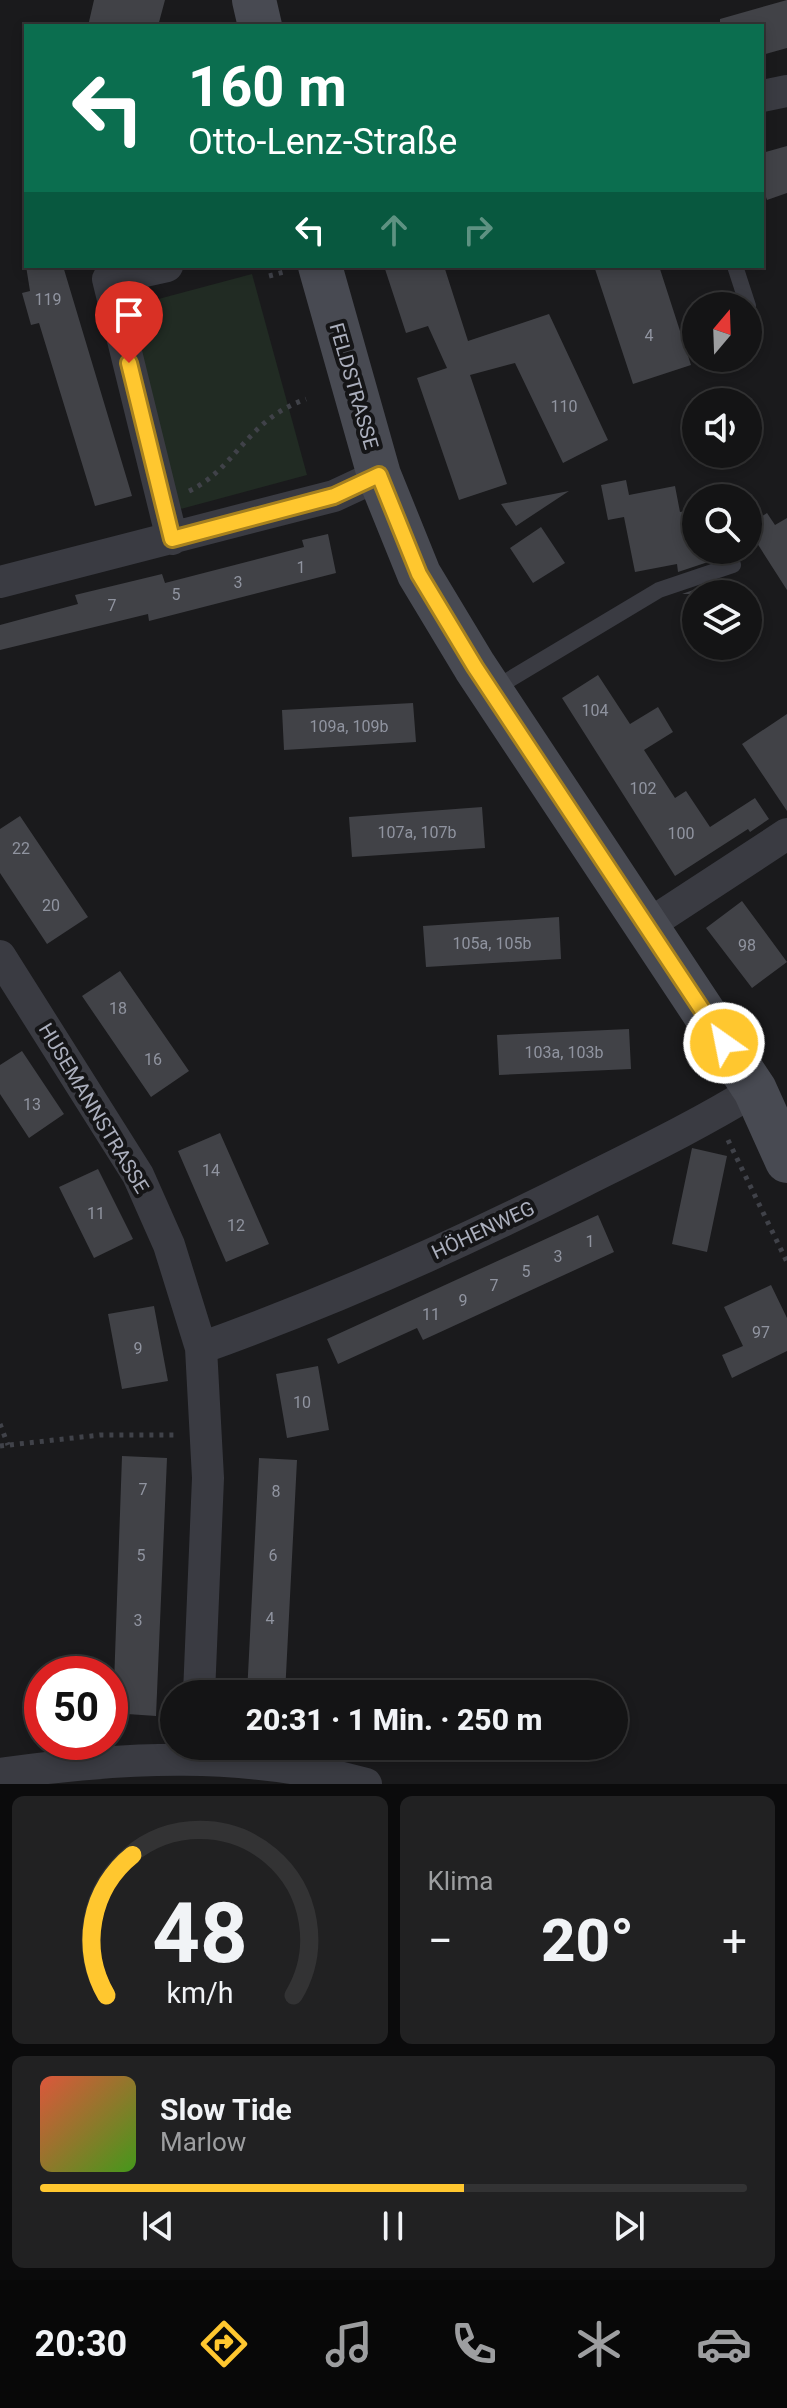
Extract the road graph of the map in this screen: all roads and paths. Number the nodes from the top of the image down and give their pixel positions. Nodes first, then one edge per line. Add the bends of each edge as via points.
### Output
1 (254, 0) edge
2 (260, 24) edge
3 (787, 91) edge
4 (764, 96) edge
5 (158, 268) edge
6 (321, 268) edge
7 (736, 268) edge
8 (743, 292) edge
9 (306, 399) dead end
10 (379, 475) junction
11 (163, 504) junction
12 (172, 539) junction
13 (733, 565) dead end
14 (0, 582) edge
15 (490, 691) junction
16 (787, 834) edge
17 (648, 925) junction
18 (0, 956) edge
19 (755, 1090) junction
20 (710, 1117) junction
21 (787, 1161) edge
22 (787, 1262) edge
23 (201, 1348) junction
24 (0, 1424) edge
25 (176, 1435) dead end
26 (8, 1445) junction
27 (0, 1446) edge
28 (200, 1680) edge
29 (160, 1756) edge
30 (240, 1760) edge
31 (0, 1774) edge
32 (366, 1784) edge

1 - 2 main road
3 - 4 street
5 - 11 street via 108,279
6 - 10 main road, FELDSTRASSE
7 - 8 lane
9 - 11 path via 259,424 203,485
10 - 12 street via 334,496
10 - 15 main road, FELDSTRASSE via 419,574
11 - 12 street
12 - 14 street
13 - 15 lane via 659,590
15 - 17 main road, FELDSTRASSE
16 - 17 street
17 - 19 main road, FELDSTRASSE
18 - 23 street, HUSEMANNSTRASSE via 138,1175 169,1245
19 - 20 street, HÖHENWEG
19 - 21 main road, FELDSTRASSE
20 - 22 path via 725,1132
20 - 23 street, HÖHENWEG via 510,1219 291,1316
23 - 28 street, HUSEMANNSTRASSE via 208,1478
24 - 26 path
25 - 26 path via 100,1435
26 - 27 path
29 - 31 street
30 - 32 street

